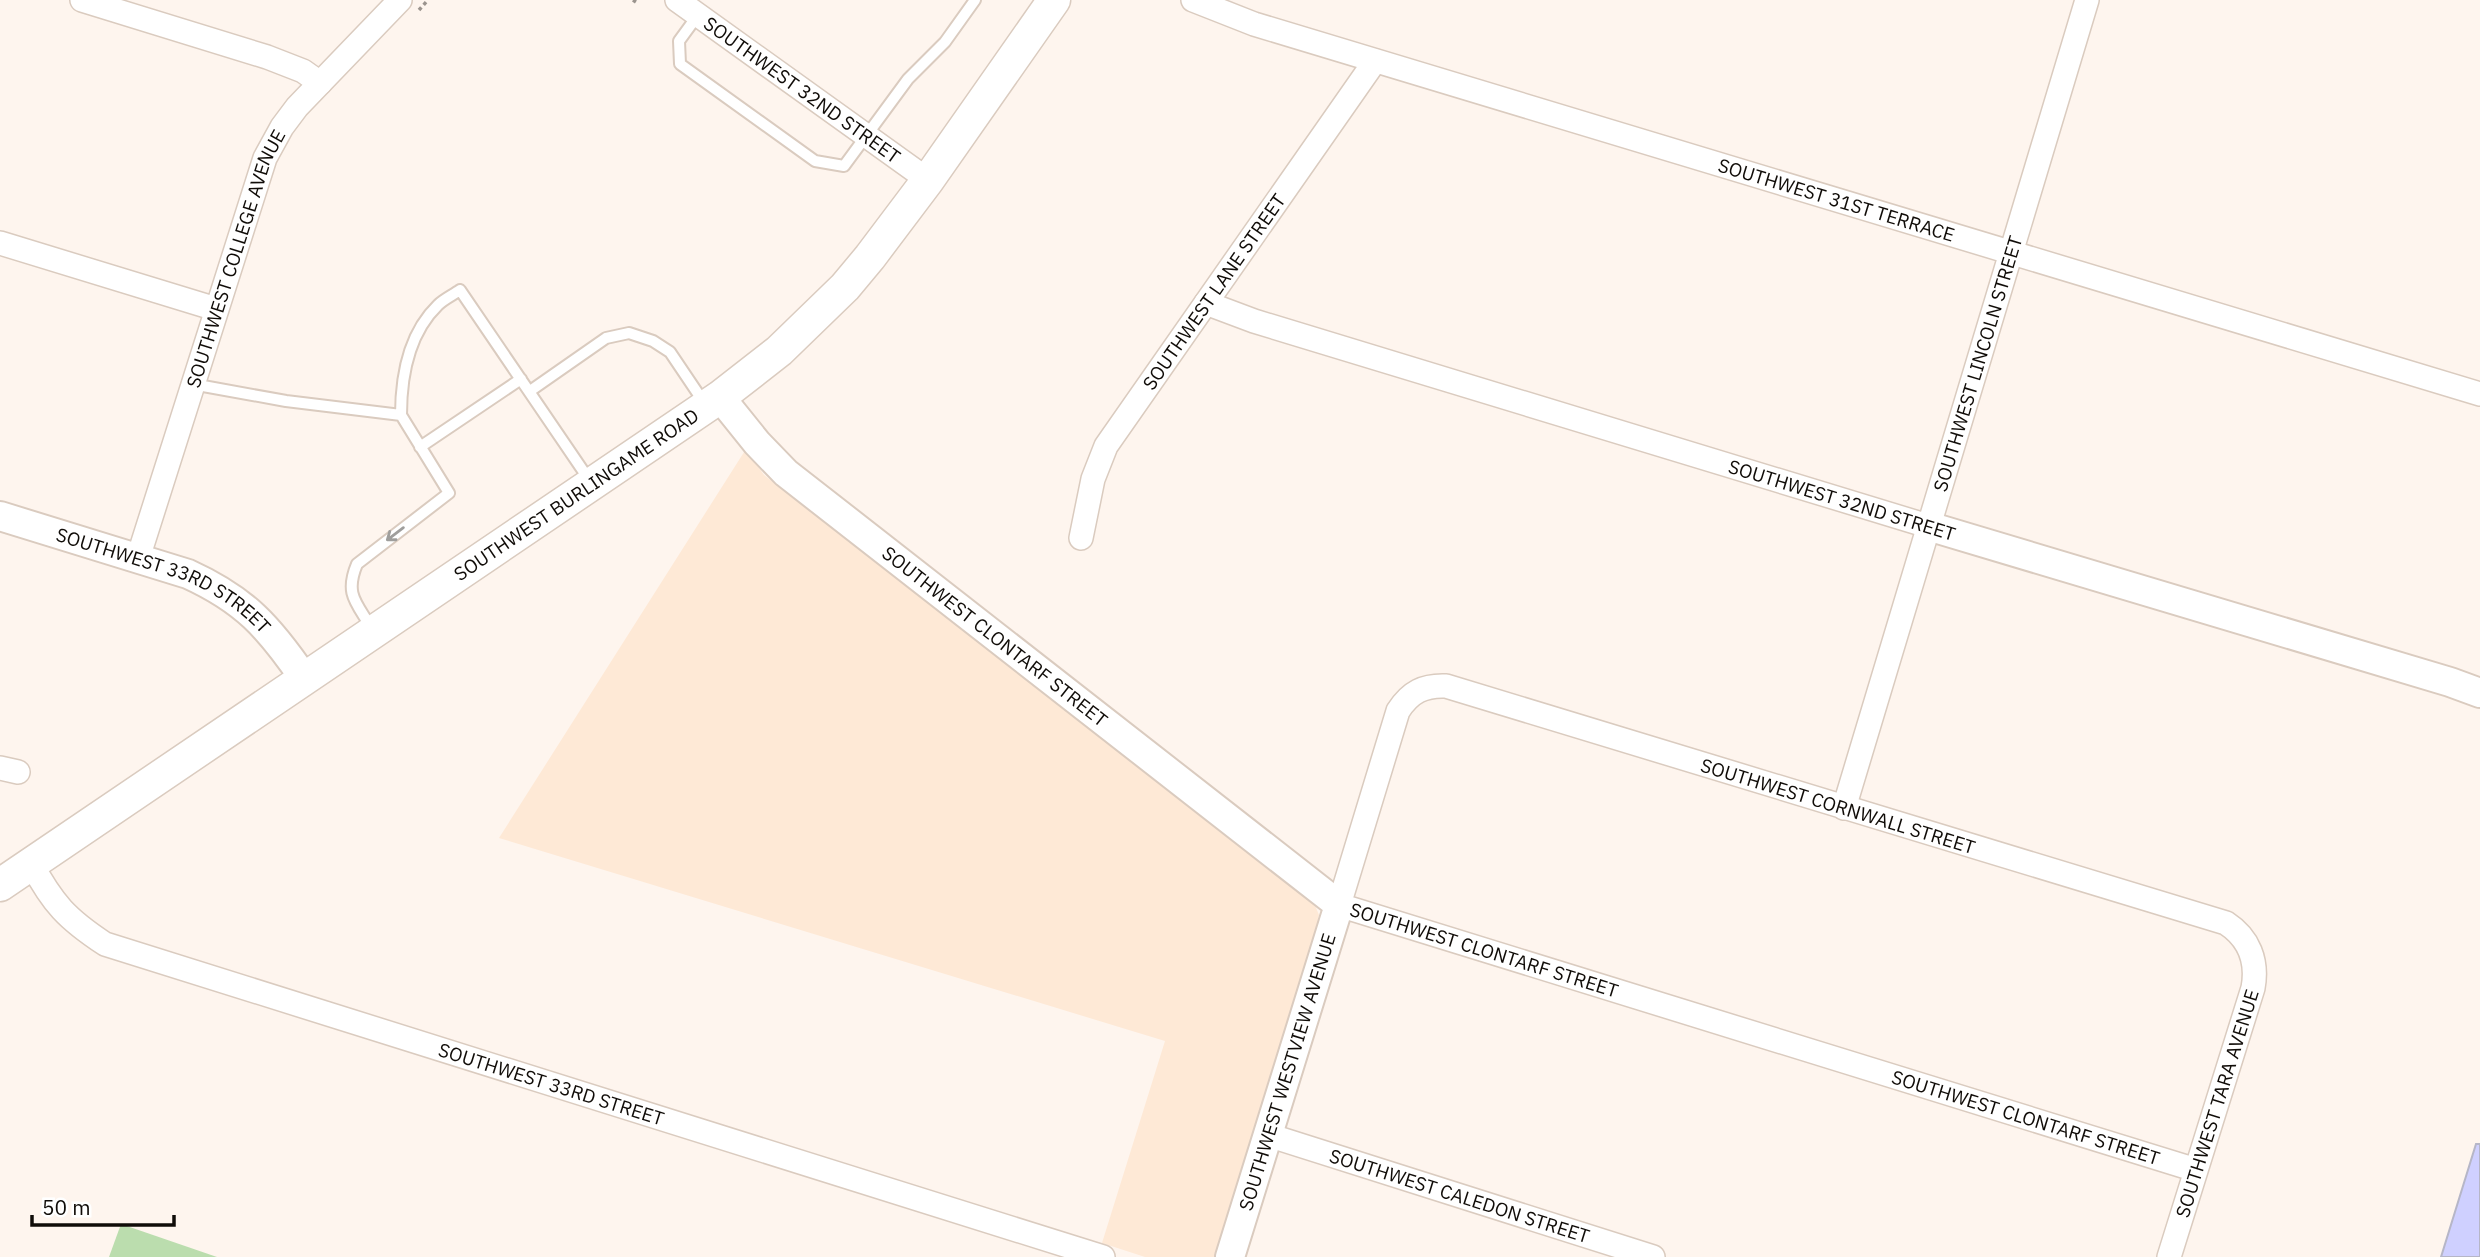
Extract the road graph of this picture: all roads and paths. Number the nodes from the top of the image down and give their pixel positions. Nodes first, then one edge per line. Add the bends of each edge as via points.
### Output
1 (82, 0) edge
2 (428, 0) edge
3 (677, 0) edge
4 (975, 0) edge
5 (1054, 0) edge
6 (1193, 0) edge
7 (2087, 0) edge
8 (409, 6) edge
9 (698, 15) junction
10 (1375, 61) junction
11 (320, 83) junction
12 (867, 135) junction
13 (928, 180) junction
14 (0, 243) edge
15 (2012, 254) junction
16 (1206, 303) junction
17 (216, 309) junction
18 (522, 379) junction
19 (192, 384) junction
20 (530, 391) junction
21 (2480, 394) edge
22 (713, 401) junction
23 (401, 415) junction
24 (420, 447) junction
25 (592, 484) junction
26 (0, 516) edge
27 (1928, 526) junction
28 (1080, 538) dead end
29 (138, 558) junction
30 (373, 631) junction
31 (304, 678) junction
32 (1415, 692) joint
33 (2480, 693) edge
34 (1844, 808) junction
35 (31, 863) junction
36 (0, 885) edge
37 (1339, 905) junction
38 (2251, 950) joint
39 (1268, 1136) junction
40 (2196, 1170) junction
41 (1103, 1257) edge
42 (1230, 1257) edge
43 (1653, 1257) edge
44 (2169, 1257) edge

1 - 11 street via 267,57
2 - 8 path
3 - 9 street, SOUTHWEST 32ND STREET
4 - 12 lane
5 - 13 main road, SOUTHWEST BURLINGAME ROAD
6 - 10 street, SOUTHWEST 31ST TERRACE
7 - 15 street, SOUTHWEST LINCOLN STREET
8 - 11 street, SOUTHWEST COLLEGE AVENUE
9 - 12 street, SOUTHWEST 32ND STREET
9 - 12 lane via 679,41 680,64 815,161 844,166
10 - 15 street, SOUTHWEST 31ST TERRACE
10 - 16 street, SOUTHWEST LANE STREET
11 - 17 street, SOUTHWEST COLLEGE AVENUE via 282,127 265,158
12 - 13 street, SOUTHWEST 32ND STREET
13 - 22 main road, SOUTHWEST BURLINGAME ROAD via 845,287 779,351
14 - 17 street
15 - 21 street, SOUTHWEST 31ST TERRACE
15 - 27 street, SOUTHWEST LINCOLN STREET
16 - 27 street, SOUTHWEST 32ND STREET
16 - 28 street, SOUTHWEST LANE STREET via 1107,446 1093,479
17 - 19 street, SOUTHWEST COLLEGE AVENUE
18 - 20 lane
18 - 23 lane via 460,290 438,304 411,346
18 - 24 lane
19 - 23 lane
19 - 29 street, SOUTHWEST COLLEGE AVENUE
20 - 22 lane via 606,338 629,333 670,352
20 - 25 lane
22 - 25 main road, SOUTHWEST BURLINGAME ROAD
22 - 37 street, SOUTHWEST CLONTARF STREET via 786,473
23 - 24 lane
24 -> 30 lane via 449,493 357,564 351,594
25 - 30 main road, SOUTHWEST BURLINGAME ROAD
26 - 29 street, SOUTHWEST 33RD STREET
27 - 33 street, SOUTHWEST 32ND STREET
27 - 34 street, SOUTHWEST LINCOLN STREET
29 - 31 street, SOUTHWEST 33RD STREET via 188,574 235,598 266,628
30 - 31 main road, SOUTHWEST BURLINGAME ROAD
31 - 35 main road, SOUTHWEST BURLINGAME ROAD
32 - 34 street, SOUTHWEST CORNWALL STREET via 1433,685 1447,686
32 - 37 street, SOUTHWEST WESTVIEW AVENUE via 1398,712
34 - 38 street, SOUTHWEST CORNWALL STREET via 2226,923
35 - 36 main road, SOUTHWEST BURLINGAME ROAD
35 - 41 street, SOUTHWEST 33RD STREET via 72,922 106,944
37 - 39 street, SOUTHWEST WESTVIEW AVENUE
37 - 40 street, SOUTHWEST CLONTARF STREET
38 - 40 street, SOUTHWEST TARA AVENUE via 2253,988
39 - 42 street, SOUTHWEST WESTVIEW AVENUE
39 - 43 street, SOUTHWEST CALEDON STREET
40 - 44 street, SOUTHWEST TARA AVENUE

